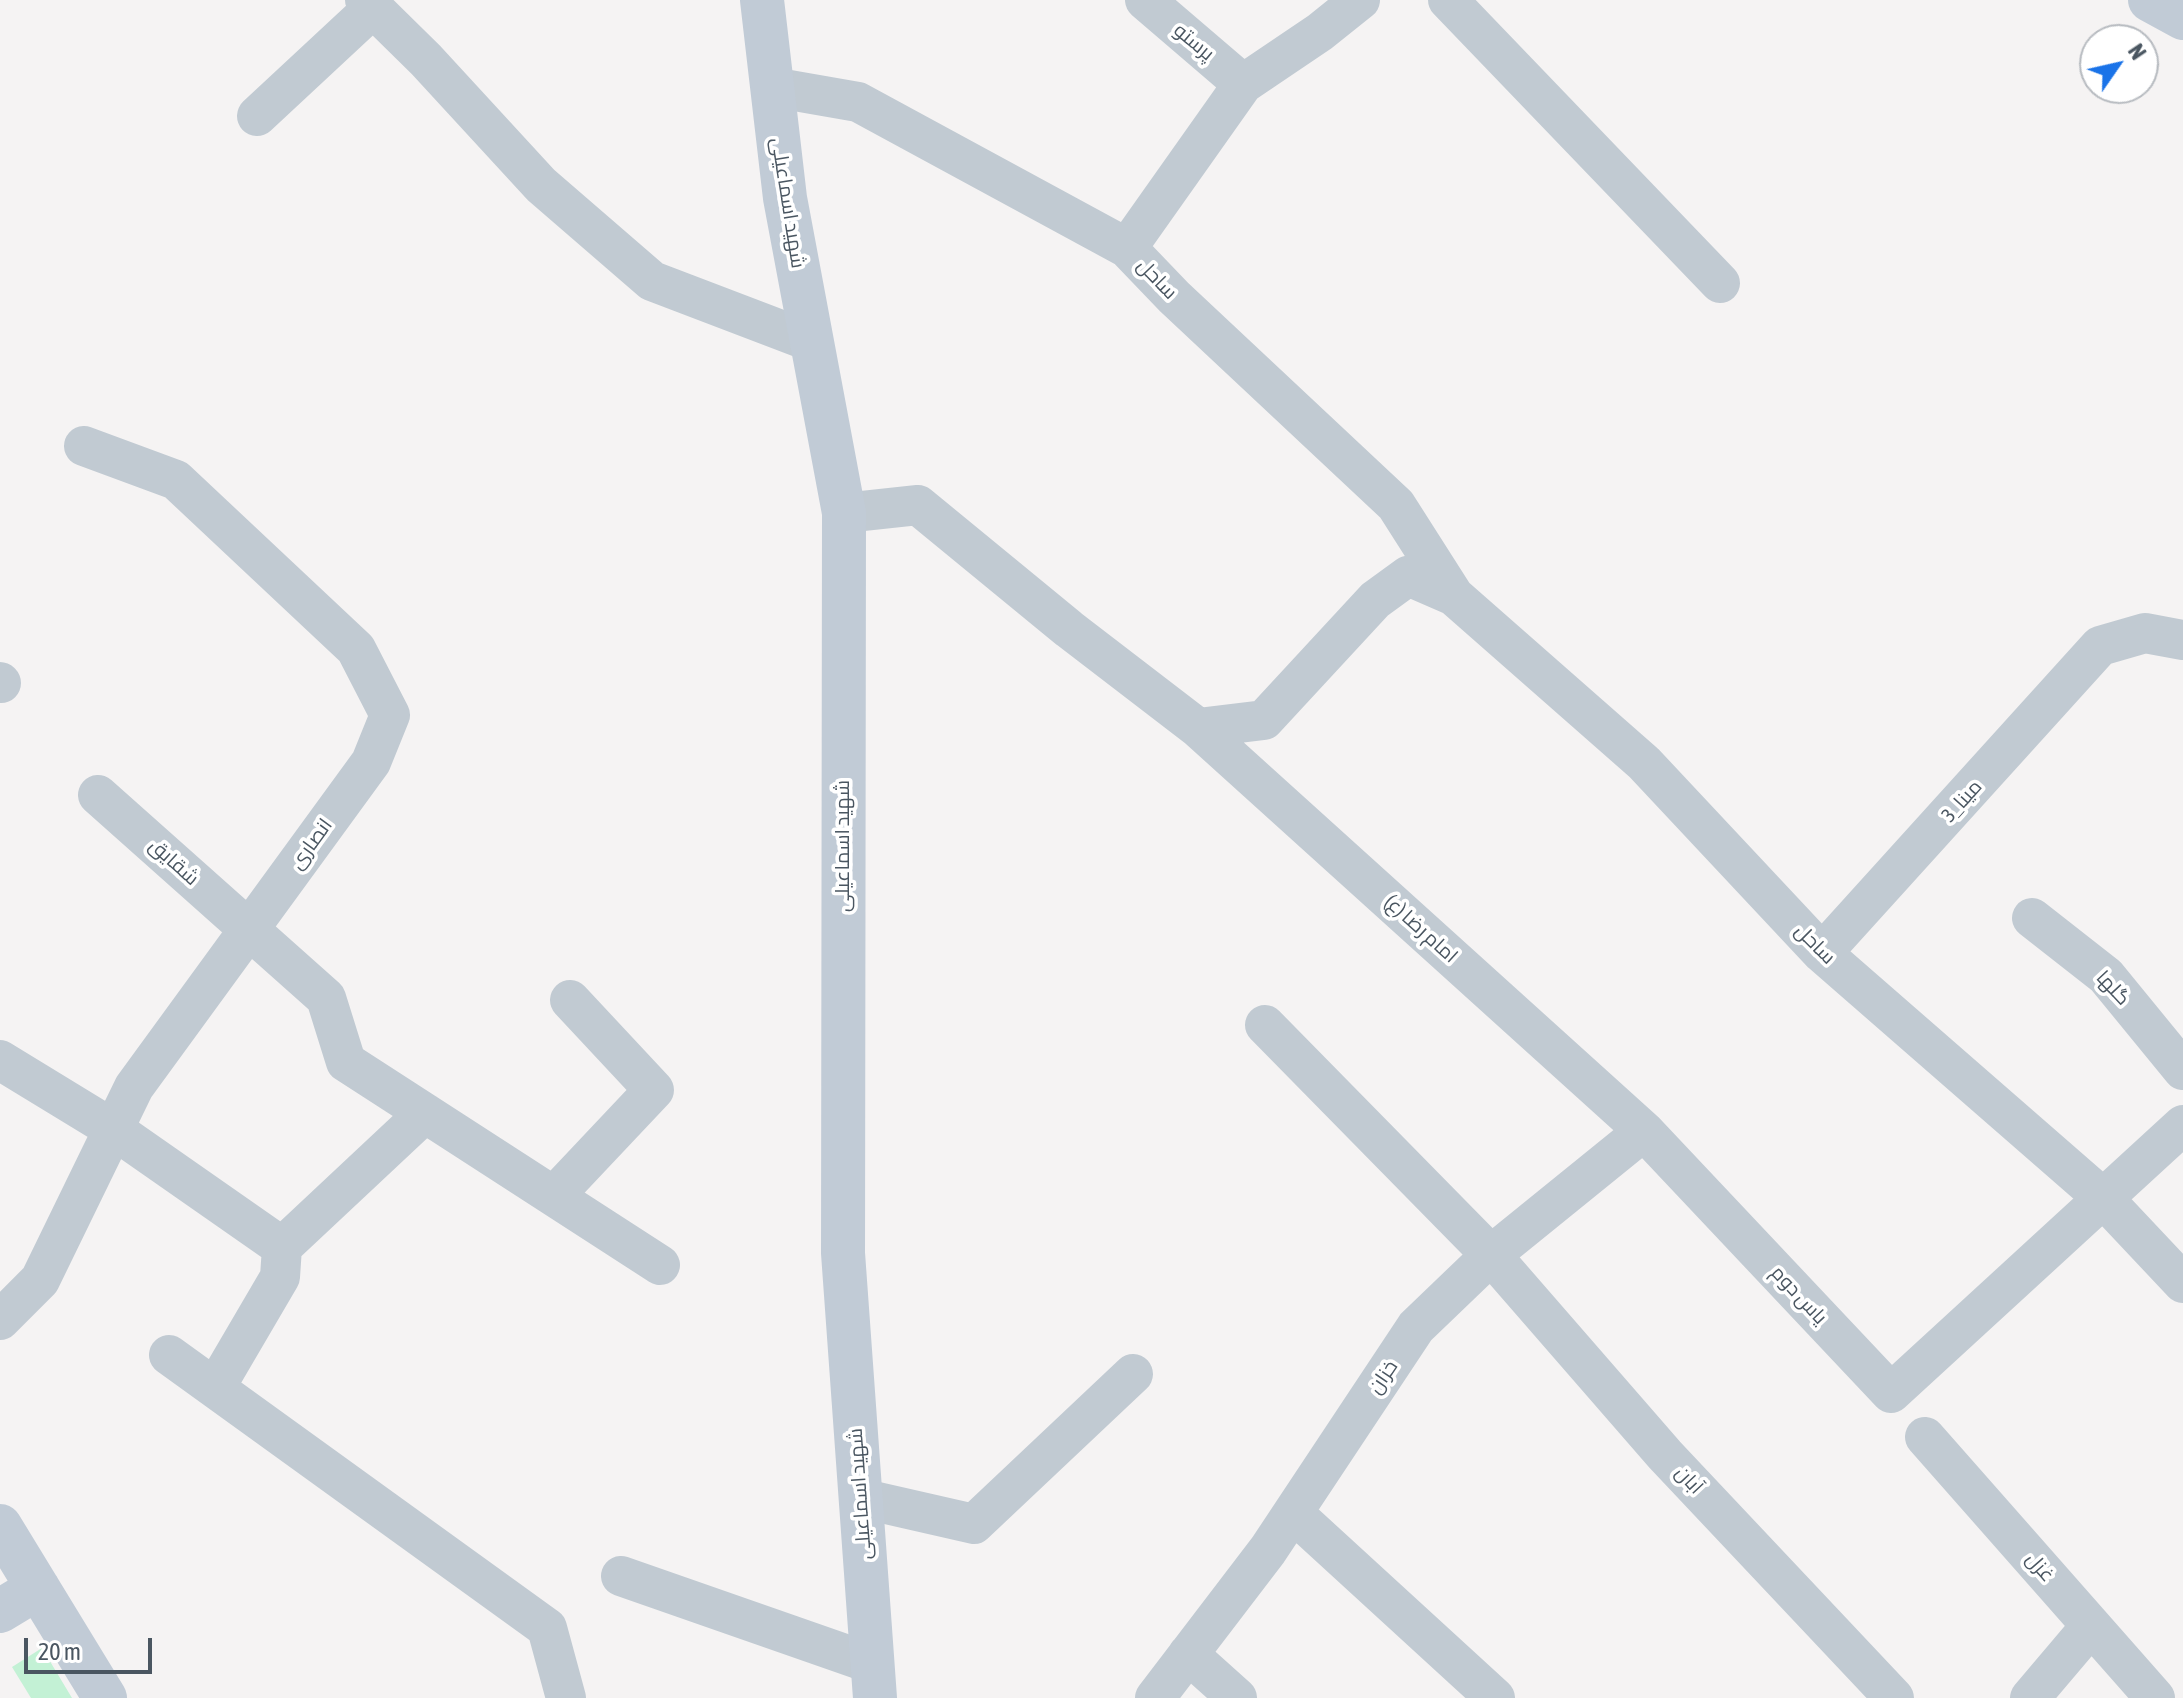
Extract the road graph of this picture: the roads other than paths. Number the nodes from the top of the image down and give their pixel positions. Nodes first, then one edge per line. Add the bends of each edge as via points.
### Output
1 (762, 0) edge
2 (1145, 0) edge
3 (1360, 0) edge
4 (1448, 0) edge
5 (2150, 0) edge
6 (369, 4) edge
7 (2183, 18) edge
8 (1243, 84) junction
9 (772, 87) junction
10 (257, 116) dead end
11 (1127, 248) junction
12 (1720, 283) dead end
13 (812, 342) junction
14 (84, 446) dead end
15 (844, 513) junction
16 (1454, 596) junction
17 (2183, 640) edge
18 (1198, 728) junction
19 (98, 795) dead end
20 (2032, 918) dead end
21 (249, 929) junction
22 (1822, 953) junction
23 (570, 1000) dead end
24 (1265, 1025) dead end
25 (0, 1060) edge
26 (2183, 1070) edge
27 (425, 1113) junction
28 (2183, 1125) edge
29 (113, 1129) junction
30 (1644, 1131) junction
31 (554, 1196) junction
32 (2103, 1198) junction
33 (282, 1247) junction
34 (1491, 1255) junction
35 (660, 1265) dead end
36 (2183, 1283) edge
37 (0, 1320) edge
38 (169, 1355) dead end
39 (1133, 1374) dead end
40 (215, 1388) junction
41 (1925, 1437) dead end
42 (860, 1498) junction
43 (1293, 1513) junction
44 (0, 1526) edge
45 (621, 1576) dead end
46 (38, 1588) junction
47 (0, 1611) edge
48 (2091, 1626) junction
49 (1188, 1654) junction
50 (874, 1681) edge
51 (105, 1698) edge
52 (566, 1698) edge
53 (1155, 1698) edge
54 (1237, 1698) edge
55 (1495, 1698) edge
56 (1894, 1698) edge
57 (2030, 1698) edge
58 (2155, 1698) edge

1 - 9 street, شهید اسماعیلی
2 - 8 street, پرستو
3 - 8 street
4 - 12 street
5 - 7 street
6 - 10 street
6 - 13 street via 541,185 652,281
8 - 11 street
9 - 11 street, ساحل via 858,102
9 - 13 street, شهید اسماعیلی via 785,198
11 - 16 street, ساحل via 1396,505
13 - 15 street, شهید اسماعیلی
14 - 21 street, انصاری via 176,480 356,649 390,715 371,762
15 - 18 street via 918,505
15 - 42 street, شهید اسماعیلی via 843,1253
16 - 18 street, ساحل via 1408,576 1375,600 1264,720
16 - 22 street, ساحل via 1644,763
17 - 22 street, مینا_3 via 2145,633 2100,646
18 - 30 street, امام رضا (ع)
19 - 21 street, شقایق
20 - 26 street, گلها via 2106,976
21 - 27 street, شقایق via 326,998 346,1062
21 - 29 street, انصاری via 134,1087
22 - 32 street, ساحل
23 - 31 street via 654,1090
24 - 34 street, آبان
25 - 29 street
27 - 31 street, شقایق
27 - 33 street
28 - 32 street
29 - 33 street
29 - 37 street, انصاری via 40,1280
30 - 32 street, یاس دوم via 1891,1393
30 - 34 street
31 - 35 street, شقایق
32 - 36 street, ساحل
33 - 40 street via 280,1277
34 - 43 street, خزان via 1416,1327
34 - 56 street, آبان via 1665,1455
38 - 40 street
39 - 42 street via 974,1524
40 - 52 street via 547,1628
41 - 48 street, غزل
42 - 50 street, شهید اسماعیلی
43 - 49 street, خزان
43 - 55 street
44 - 46 street
45 - 50 street
46 - 47 street
46 - 51 street
48 - 57 street
48 - 58 street, غزل
49 - 53 street, خزان
49 - 54 street

